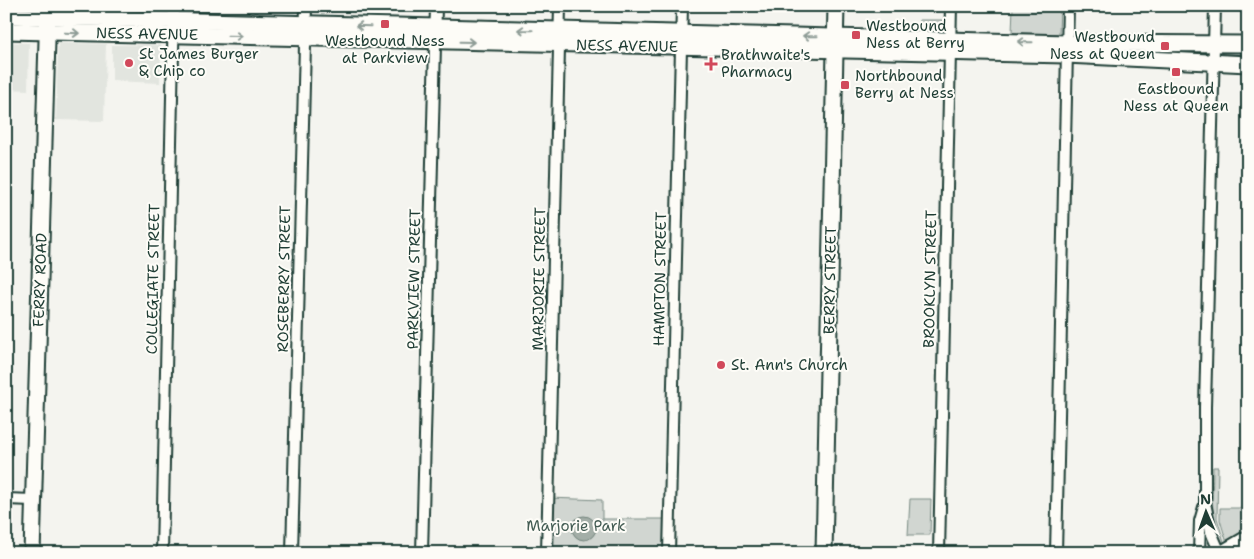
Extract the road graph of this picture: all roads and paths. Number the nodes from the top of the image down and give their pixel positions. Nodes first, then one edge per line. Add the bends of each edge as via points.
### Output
1 (34, 6) edge
2 (306, 6) edge
3 (436, 6) edge
4 (560, 6) edge
5 (682, 6) edge
6 (836, 6) edge
7 (952, 6) edge
8 (1068, 6) edge
9 (1215, 6) edge
10 (12, 16) edge
11 (47, 19) edge
12 (174, 21) edge
13 (6, 31) edge
14 (305, 31) junction
15 (435, 35) junction
16 (560, 37) junction
17 (681, 40) junction
18 (835, 43) junction
19 (1214, 43) junction
20 (1248, 44) edge
21 (951, 47) junction
22 (1066, 49) junction
23 (1213, 62) junction
24 (1248, 64) edge
25 (6, 500) edge
26 (33, 500) junction
27 (1205, 504) junction
28 (1248, 539) edge
29 (32, 553) edge
30 (162, 553) edge
31 (292, 553) edge
32 (422, 553) edge
33 (547, 553) edge
34 (669, 553) edge
35 (824, 553) edge
36 (939, 553) edge
37 (1056, 553) edge
38 (1199, 553) edge
39 (1222, 553) edge

1 - 10 main road
2 - 14 street, ROSEBERRY STREET
3 - 15 street, PARKVIEW STREET
4 - 16 street, MARJORIE STREET
5 - 17 street, HAMPTON STREET
6 - 18 main road, BERRY STREET
7 - 21 street, BROOKLYN STREET
8 - 22 street
9 - 19 street
10 - 11 main road, NESS AVENUE
11 - 12 main road, NESS AVENUE
11 - 13 main road, NESS AVENUE
11 - 26 main road, FERRY ROAD
12 - 14 main road, NESS AVENUE
12 - 30 street, COLLEGIATE STREET
14 - 15 main road, NESS AVENUE
14 - 31 street, ROSEBERRY STREET
15 - 16 main road, NESS AVENUE
15 - 32 street, PARKVIEW STREET
16 - 17 main road, NESS AVENUE
16 - 33 street, MARJORIE STREET
17 - 18 main road, NESS AVENUE
17 - 34 street, HAMPTON STREET
18 - 21 main road, NESS AVENUE
18 - 35 main road, BERRY STREET
19 - 20 main road, NESS AVENUE
19 - 22 main road, NESS AVENUE
19 - 23 street
21 - 22 main road, NESS AVENUE
21 - 36 street, BROOKLYN STREET
22 - 23 main road, NESS AVENUE
22 - 37 street
23 - 24 main road, NESS AVENUE
23 - 27 street
25 - 26 street
26 - 29 main road, FERRY ROAD
27 - 38 street via 1200,521
27 - 39 street via 1211,532
28 - 39 main road

